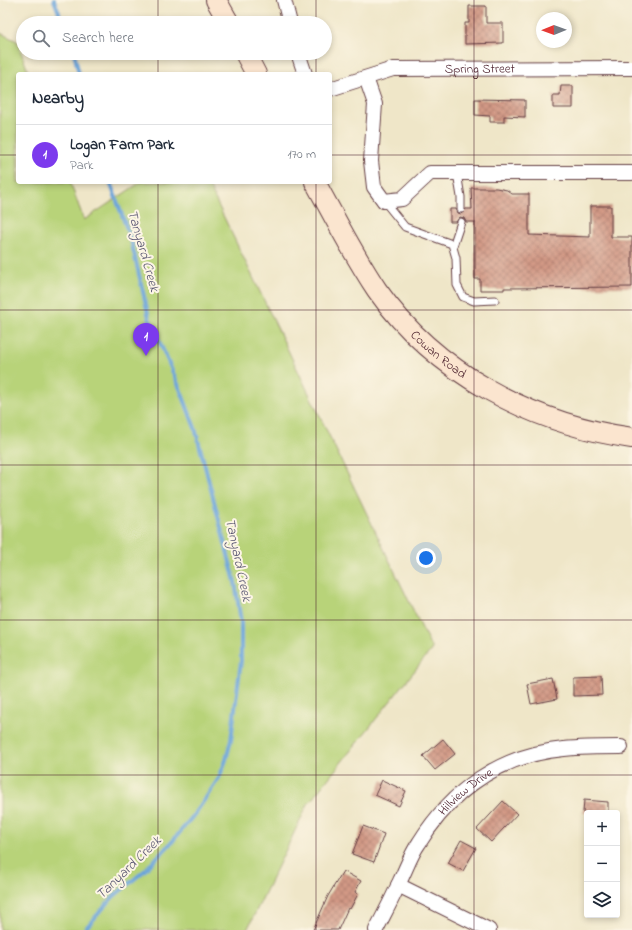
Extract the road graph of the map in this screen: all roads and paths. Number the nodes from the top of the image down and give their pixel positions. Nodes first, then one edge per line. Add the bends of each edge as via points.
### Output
1 (216, 0) edge
2 (284, 0) edge
3 (225, 16) edge
4 (288, 16) edge
5 (249, 60) edge
6 (300, 60) edge
7 (632, 68) edge
8 (255, 72) edge
9 (304, 72) edge
10 (366, 78) junction
11 (332, 88) edge
12 (456, 173) junction
13 (632, 173) edge
14 (316, 184) edge
15 (384, 201) junction
16 (461, 209) dead end
17 (461, 222) dead end
18 (452, 246) junction
19 (496, 300) dead end
20 (632, 438) edge
21 (621, 747) dead end
22 (398, 885) junction
23 (376, 930) edge
24 (489, 930) edge

1 - 3 main road
2 - 4 street
5 - 8 main road
6 - 9 street
7 - 10 street, Spring Street via 393,69
10 - 11 street, Spring Street
10 - 15 street via 375,104 371,161 374,187
12 - 13 street
12 - 15 street via 430,173 402,199
12 - 16 lane
14 - 20 main road, Cowan Road via 378,290 405,323 436,353 468,377 529,411 584,429
15 - 18 lane via 405,227
17 - 18 lane
18 - 19 lane via 456,258 457,285 463,297 474,301
21 - 22 street, Hillview Drive via 543,752 526,756 485,774 454,797 434,821 418,844
22 - 23 street, Hillview Drive
22 - 24 street

